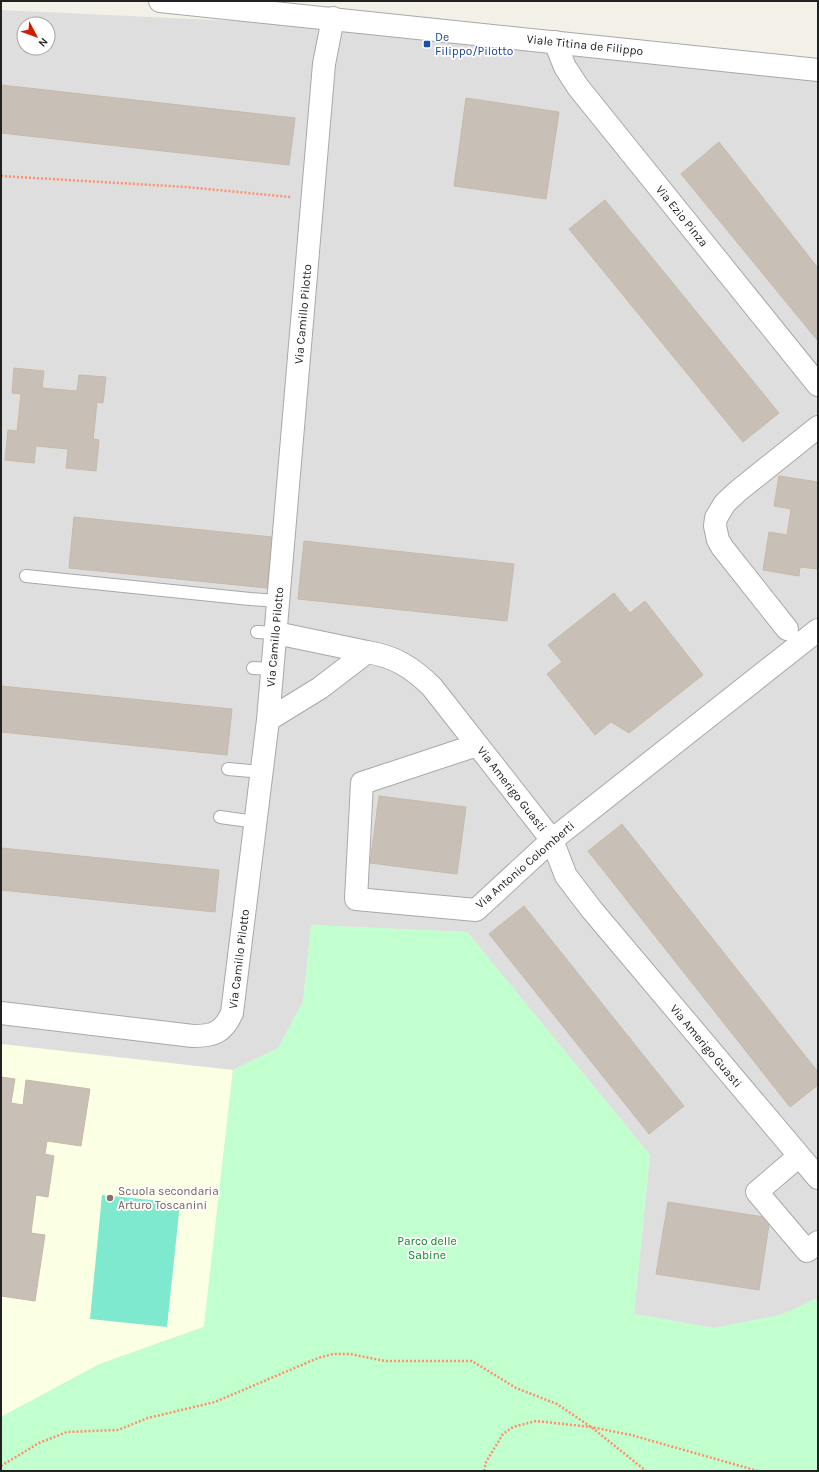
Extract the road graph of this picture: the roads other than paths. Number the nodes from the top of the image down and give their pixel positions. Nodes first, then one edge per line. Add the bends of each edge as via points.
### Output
1 (160, 1) edge
2 (332, 18) junction
3 (555, 42) junction
4 (818, 70) edge
5 (818, 385) edge
6 (818, 427) edge
7 (26, 576) dead end
8 (278, 601) junction
9 (787, 629) dead end
10 (818, 630) edge
11 (266, 633) junction
12 (367, 652) junction
13 (268, 720) junction
14 (477, 745) junction
15 (228, 769) dead end
16 (262, 772) junction
17 (220, 817) dead end
18 (256, 822) junction
19 (552, 840) junction
20 (1, 1014) edge
21 (799, 1156) junction
22 (818, 1178) edge
23 (818, 1242) edge

1 - 2 street, Viale Titina de Filippo
2 - 3 street, Viale Titina de Filippo
2 - 8 street, Via Camillo Pilotto via 324,64
3 - 4 street, Viale Titina de Filippo
3 - 5 street, Via Ezio Pinza via 565,67 578,87
6 - 9 street via 732,496 720,511 715,526 722,547
7 - 8 lane
8 - 11 street, Via Camillo Pilotto
10 - 19 street, Via Antonio Colomberti
11 - 12 street, Via Amerigo Guasti
11 - 13 street, Via Camillo Pilotto via 263,668
12 - 13 street via 320,688
12 - 14 street, Via Amerigo Guasti via 395,659 411,668 432,687
13 - 16 street, Via Camillo Pilotto
14 - 19 street, Via Amerigo Guasti
14 - 19 street, Via Antonio Colomberti via 362,783 356,899 476,910
15 - 16 lane
16 - 18 street, Via Camillo Pilotto
17 - 18 lane
18 - 20 street, Via Camillo Pilotto via 234,1006 228,1023 221,1030 212,1035 192,1036
19 - 21 street, Via Amerigo Guasti via 566,876 592,910
21 - 22 street, Via Amerigo Guasti
21 - 23 street via 757,1192 807,1251

